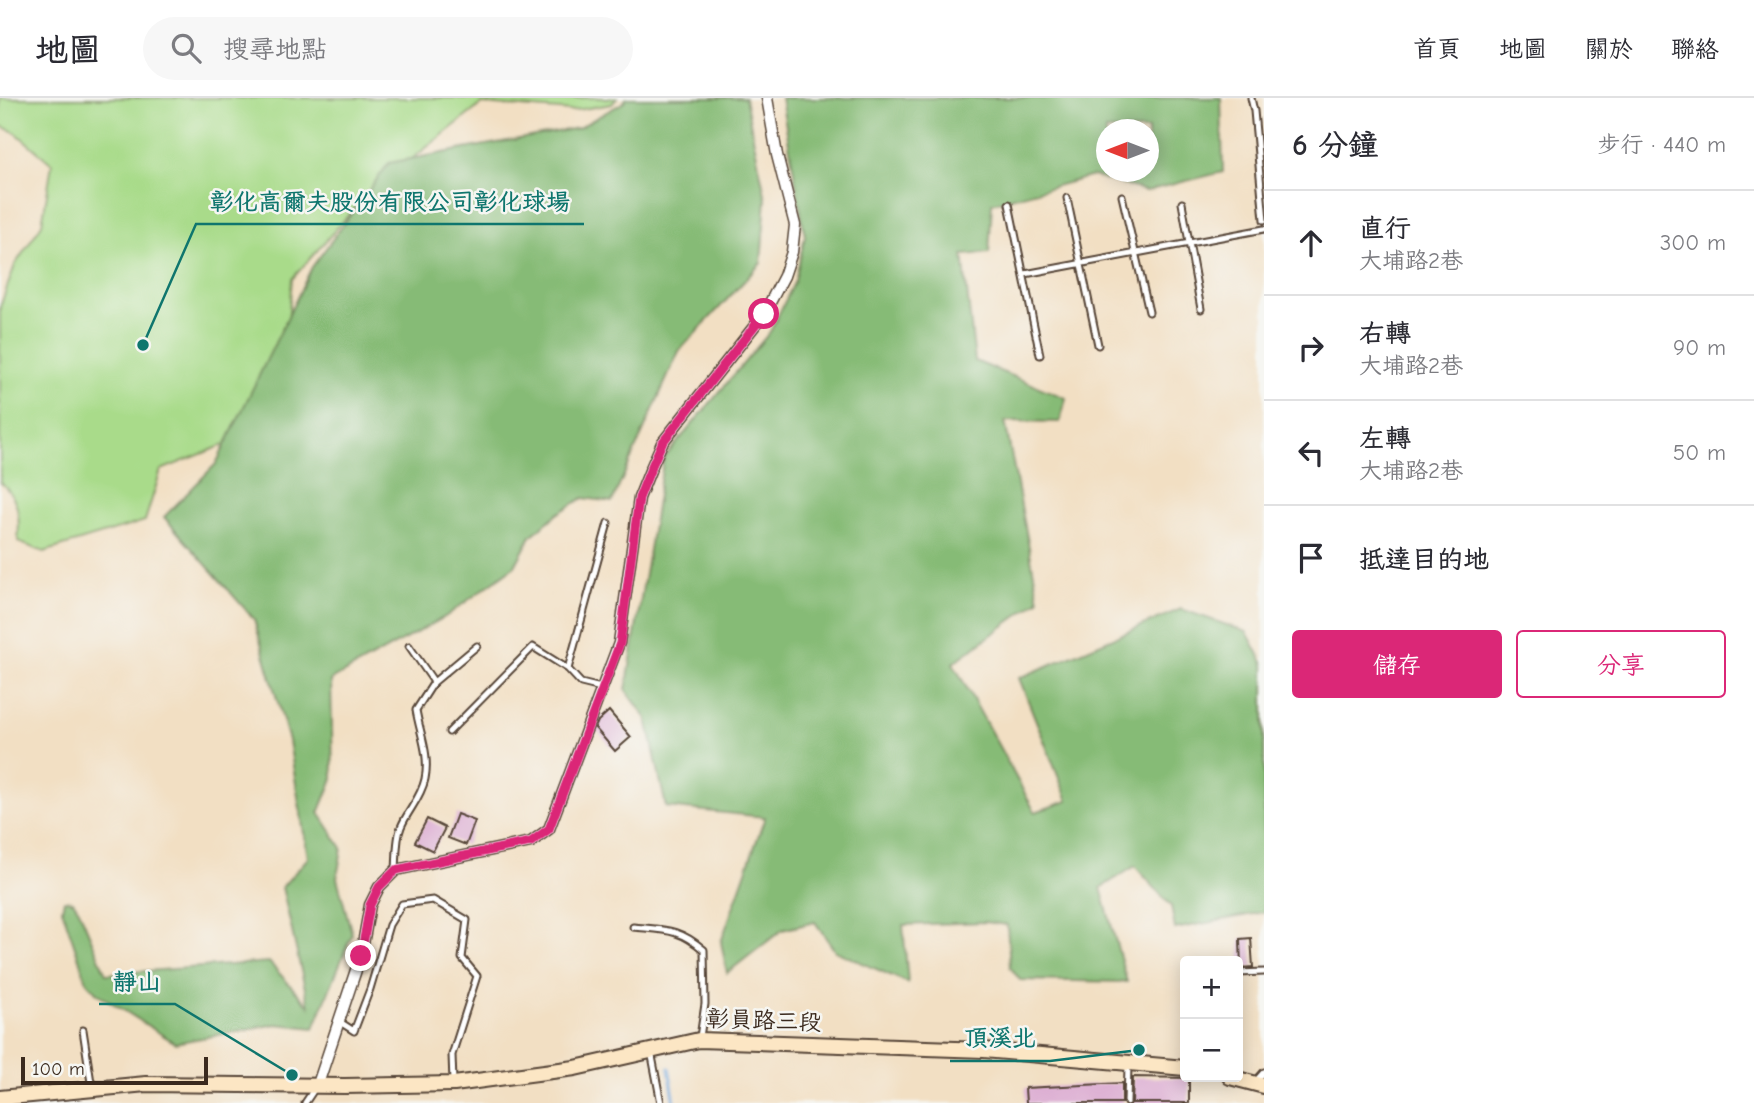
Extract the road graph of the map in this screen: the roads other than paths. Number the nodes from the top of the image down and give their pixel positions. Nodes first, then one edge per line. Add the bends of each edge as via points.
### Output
1 (767, 98) edge
2 (1251, 98) edge
3 (1122, 196) dead end
4 (1067, 198) dead end
5 (1182, 203) dead end
6 (1009, 204) dead end
7 (1264, 220) edge
8 (1264, 229) edge
9 (1190, 244) junction
10 (1136, 254) junction
11 (1081, 264) junction
12 (1025, 274) junction
13 (1201, 309) dead end
14 (1149, 312) dead end
15 (1098, 345) dead end
16 (1040, 355) dead end
17 (608, 523) dead end
18 (409, 646) dead end
19 (477, 646) dead end
20 (568, 669) junction
21 (434, 682) junction
22 (601, 688) junction
23 (449, 732) dead end
24 (396, 870) junction
25 (633, 927) dead end
26 (1264, 971) edge
27 (1243, 973) edge
28 (340, 1022) junction
29 (83, 1030) dead end
30 (699, 1040) junction
31 (651, 1051) junction
32 (1128, 1062) junction
33 (1180, 1067) edge
34 (1243, 1078) edge
35 (1261, 1080) edge
36 (318, 1084) junction
37 (454, 1084) junction
38 (92, 1089) junction
39 (72, 1097) edge
40 (0, 1098) edge
41 (305, 1103) edge
42 (660, 1103) edge
43 (1127, 1103) edge

1 - 22 street via 795,225 792,252 764,314 662,443 651,468 639,498 620,643
2 - 7 lane
3 - 10 lane
4 - 11 lane
5 - 9 lane
6 - 12 lane
8 - 9 lane
9 - 10 lane
9 - 13 lane
10 - 11 lane
10 - 14 lane
11 - 12 lane
11 - 15 lane
12 - 16 lane
17 - 20 lane
18 - 21 lane
19 - 21 lane
20 - 22 lane via 581,683
20 - 23 lane via 533,647
21 - 24 lane via 416,710 427,749 426,777 420,798 400,828
22 - 24 street via 549,829 531,842
24 - 28 street via 379,887 370,905 361,956
25 - 30 lane via 674,931 704,950 705,1004
26 - 27 lane
28 - 36 street
28 - 37 lane via 354,1031 389,925 402,904 433,900 467,920 462,958 477,976 452,1055
29 - 38 lane
30 - 31 main road, 彰員路三段
30 - 32 main road, 彰員路三段 via 984,1050
31 - 37 main road, 彰員路三段 via 575,1068
31 - 42 lane
32 - 33 main road, 彰員路三段
32 - 43 lane
34 - 35 main road
36 - 37 main road, 彰員路三段
36 - 38 main road, 彰員路三段 via 146,1084
36 - 41 lane
38 - 39 main road, 彰員路三段
39 - 40 main road, 彰員路三段

